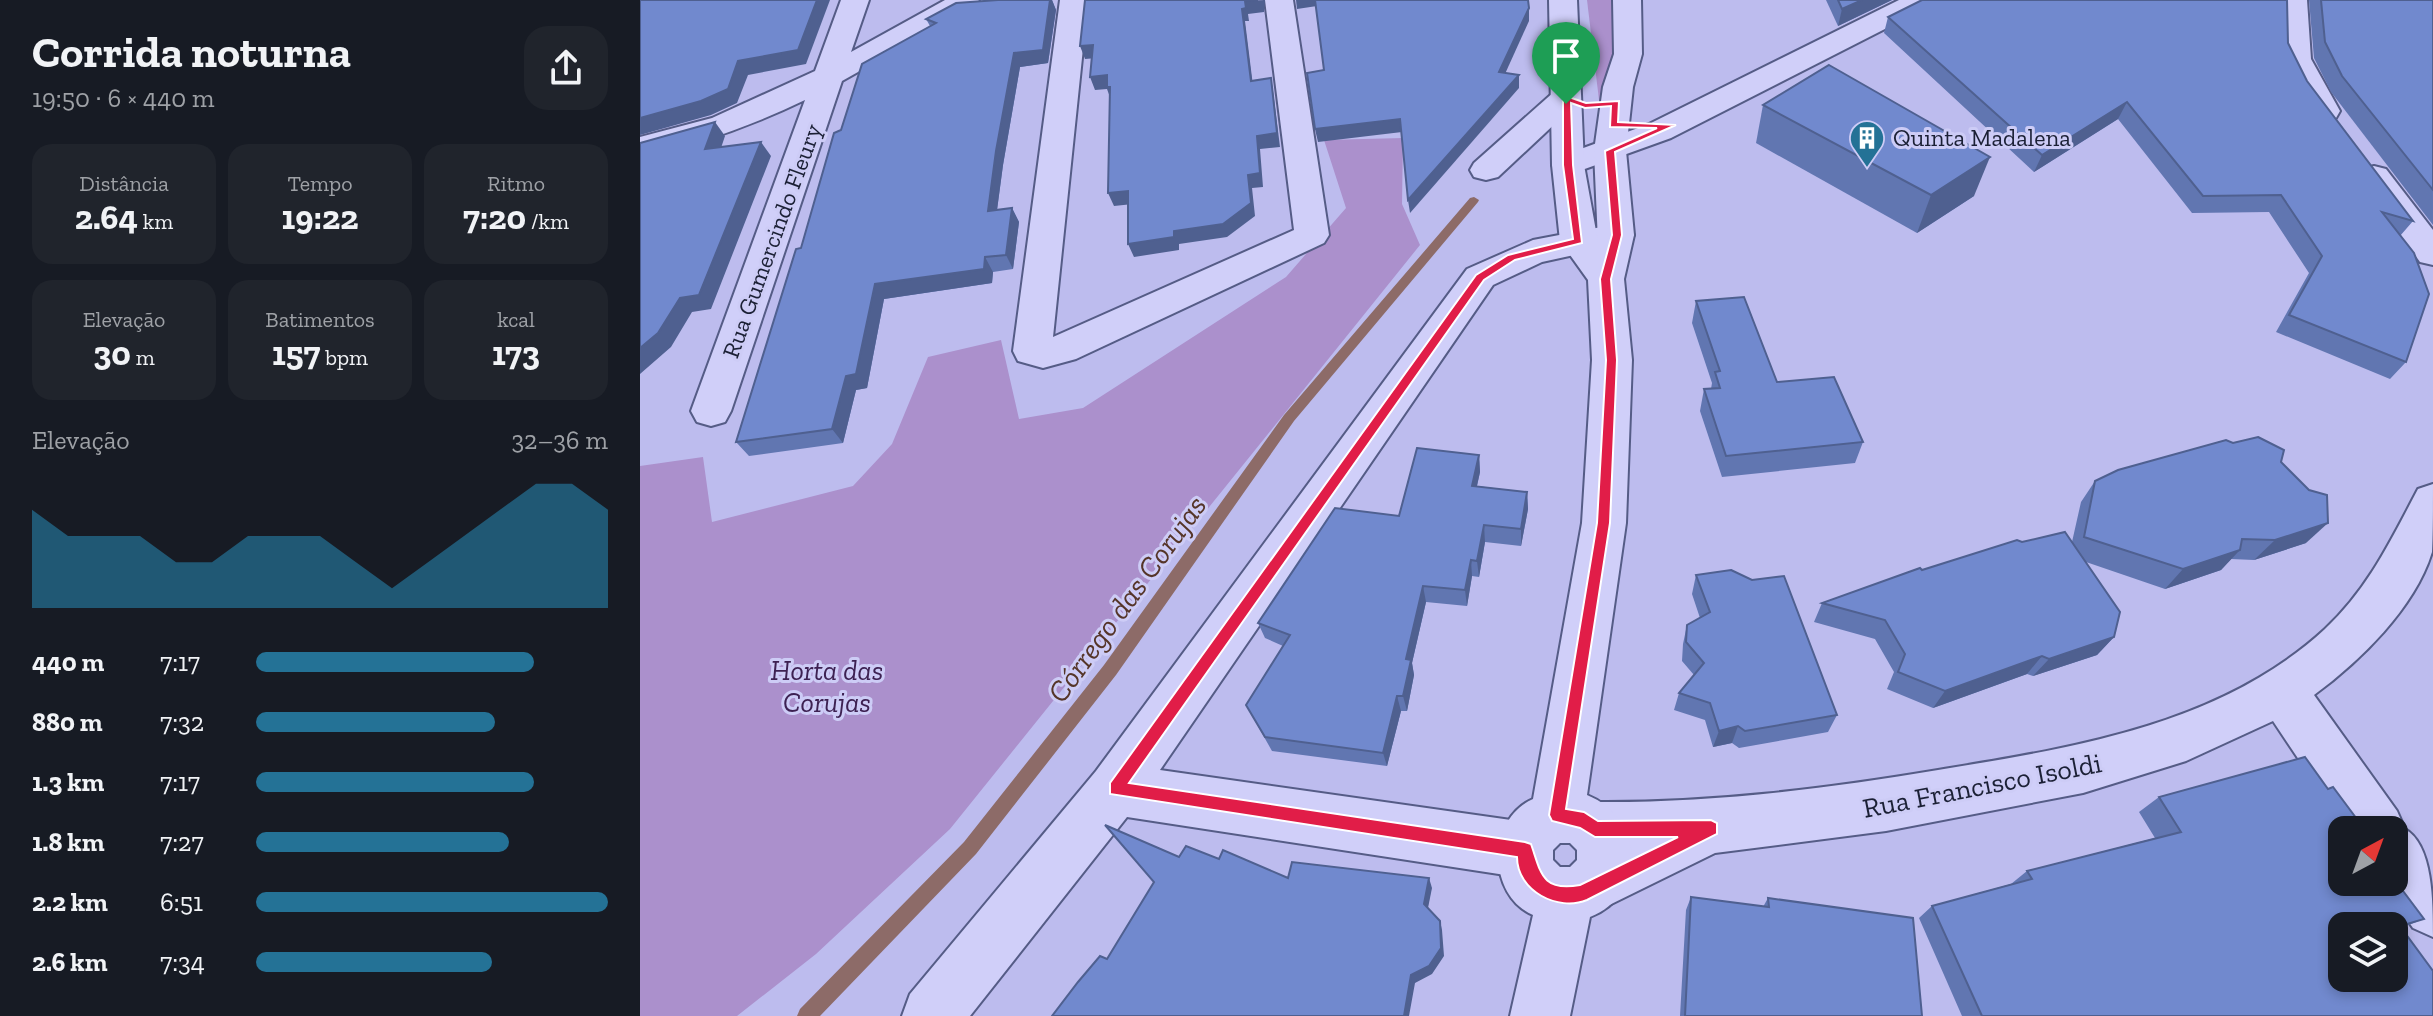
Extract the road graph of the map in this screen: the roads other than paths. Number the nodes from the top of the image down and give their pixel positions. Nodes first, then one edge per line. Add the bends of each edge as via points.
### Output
1 (855, 0) edge
2 (965, 0) edge
3 (1074, 0) edge
4 (1279, 0) edge
5 (1563, 0) edge
6 (1627, 0) edge
7 (2293, 0) edge
8 (1903, 4) edge
9 (833, 71) junction
10 (1566, 97) junction
11 (1613, 126) junction
12 (640, 147) edge
13 (1568, 165) junction
14 (1486, 170) dead end
15 (1598, 238) junction
16 (2433, 254) edge
17 (711, 411) dead end
18 (2433, 501) edge
19 (2281, 690) junction
20 (1115, 789) junction
21 (2368, 816) edge
22 (1711, 828) junction
23 (1559, 831) junction
24 (2408, 872) edge
25 (1580, 890) junction
26 (2433, 908) edge
27 (932, 1016) edge
28 (1540, 1016) edge

1 - 9 street, Rua Gumercindo Fleury
2 - 9 street
3 - 4 street via 1032,351 1043,354 1312,235
5 - 10 street
6 - 11 street via 1628,54
7 - 16 street via 2296,59 2314,96
8 - 11 street via 1672,125
9 - 12 street via 732,122
9 - 17 street, Rua Gumercindo Fleury
10 - 11 street
10 - 13 street
10 - 14 street
11 - 13 street
11 - 15 street
13 - 15 street
15 - 20 street via 1511,258 1480,277
15 - 23 street via 1612,360 1604,523
18 - 19 street, Rua Francisco Isoldi via 2418,541 2377,604 2325,660
19 - 21 street
19 - 22 street, Rua Francisco Isoldi via 2173,741 2062,775
20 - 23 street, Rua Francisco Isoldi
20 - 27 street
22 - 23 street, Rua Francisco Isoldi
22 - 25 street, Rua Francisco Isoldi
23 - 25 street via 1606,855 1603,871
23 - 25 street via 1525,863 1540,887
24 - 26 street
25 - 28 street

